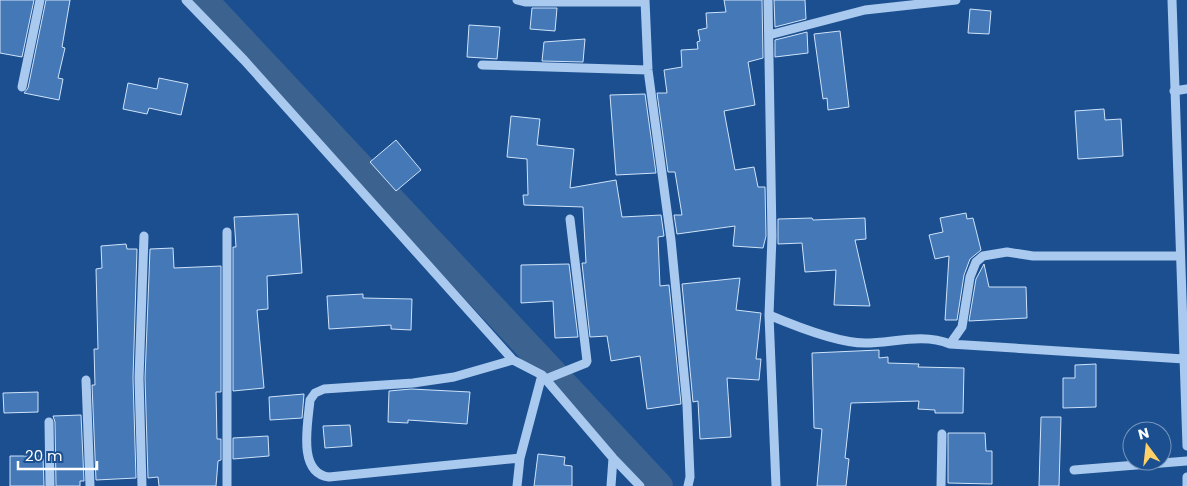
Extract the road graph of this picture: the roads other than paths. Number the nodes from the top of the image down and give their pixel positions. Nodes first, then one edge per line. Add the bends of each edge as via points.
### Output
1 (40, 0) edge
2 (186, 0) edge
3 (517, 0) edge
4 (768, 0) edge
5 (956, 0) edge
6 (1172, 0) edge
7 (645, 1) edge
8 (770, 35) junction
9 (482, 66) dead end
10 (648, 70) junction
11 (22, 87) dead end
12 (1187, 88) edge
13 (1174, 91) junction
14 (570, 219) dead end
15 (227, 232) dead end
16 (144, 236) dead end
17 (1179, 256) junction
18 (768, 315) junction
19 (950, 344) junction
20 (1184, 359) junction
21 (514, 360) junction
22 (544, 377) junction
23 (86, 380) dead end
24 (49, 422) dead end
25 (942, 434) dead end
26 (1187, 446) edge
27 (520, 458) junction
28 (613, 458) junction
29 (1187, 461) edge
30 (1074, 470) dead end
31 (1187, 477) edge
32 (689, 482) edge
33 (50, 486) edge
34 (90, 486) edge
35 (142, 486) edge
36 (228, 486) edge
37 (518, 486) edge
38 (611, 486) edge
39 (640, 486) edge
40 (776, 486) edge
41 (941, 486) edge
42 (1187, 486) edge

1 - 11 street
2 - 21 street
3 - 7 street
4 - 8 street
5 - 8 street via 865,10
6 - 13 street
7 - 10 street
8 - 18 street via 772,236
9 - 10 street
10 - 32 street via 671,240 687,405
12 - 13 street
13 - 17 street
14 - 22 street via 587,361
15 - 36 street
16 - 35 street via 139,378
17 - 19 street via 1033,256 1007,252 983,256 976,262 970,277 962,327
17 - 20 street
18 - 19 street via 807,331 863,343 918,338
18 - 40 street
19 - 20 street
20 - 26 street
21 - 22 street
21 - 27 street via 454,377 334,388 315,393 310,400 308,460 320,476 329,476
22 - 27 street
22 - 28 street
23 - 34 street
24 - 33 street
25 - 41 street
27 - 37 street
28 - 38 street
28 - 39 street
29 - 30 street
31 - 42 street

